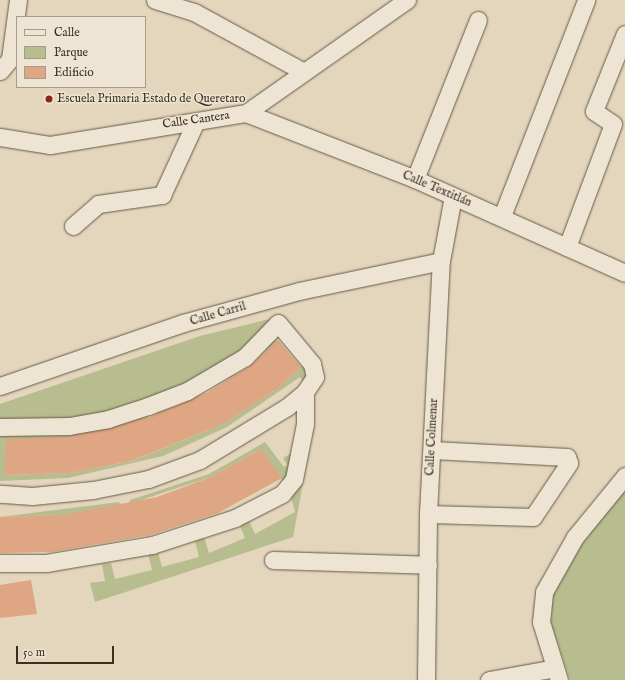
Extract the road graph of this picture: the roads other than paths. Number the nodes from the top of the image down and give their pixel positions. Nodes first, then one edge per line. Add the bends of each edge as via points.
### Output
1 (18, 0) edge
2 (155, 0) edge
3 (407, 0) edge
4 (586, 0) edge
5 (478, 20) dead end
6 (625, 34) edge
7 (0, 71) edge
8 (302, 71) junction
9 (246, 113) junction
10 (196, 120) junction
11 (0, 137) edge
12 (415, 179) junction
13 (452, 196) junction
14 (502, 216) junction
15 (73, 226) dead end
16 (567, 247) junction
17 (441, 261) junction
18 (625, 273) edge
19 (0, 386) edge
20 (305, 392) junction
21 (0, 427) edge
22 (432, 450) junction
23 (625, 476) edge
24 (0, 494) edge
25 (428, 514) junction
26 (273, 560) dead end
27 (0, 563) edge
28 (428, 565) junction
29 (557, 674) edge
30 (426, 680) edge
31 (489, 680) edge

1 - 7 street via 10,59
2 - 8 street via 194,12
3 - 8 street, Calle Cantera
4 - 14 street
5 - 12 street
6 - 16 street via 594,111 613,124
8 - 9 street, Calle Cantera
9 - 10 street, Calle Cantera
9 - 12 street, Calle Textitlán
10 - 11 street, Calle Cantera via 50,145
10 - 15 street via 162,195 98,204
12 - 13 street, Calle Textitlán
13 - 14 street, Calle Textitlán
13 - 17 street, Calle Colmenar
14 - 16 street, Calle Textitlán
16 - 18 street, Calle Textitlán
17 - 19 street, Calle Carril via 299,291 183,323
17 - 22 street, Calle Colmenar
20 - 21 street via 315,377 312,364 278,323 245,357 187,391 148,406 108,419 69,426
20 - 24 street via 268,420 200,460 148,479 39,496
20 - 27 street via 305,424 294,479 282,494 235,518 152,545 46,563
22 - 25 street, Calle Colmenar
22 - 25 street via 567,457 569,463 533,517
23 - 29 street via 574,537 544,592 542,622
25 - 28 street, Calle Colmenar
26 - 28 street
28 - 30 street, Calle Colmenar
29 - 31 street

